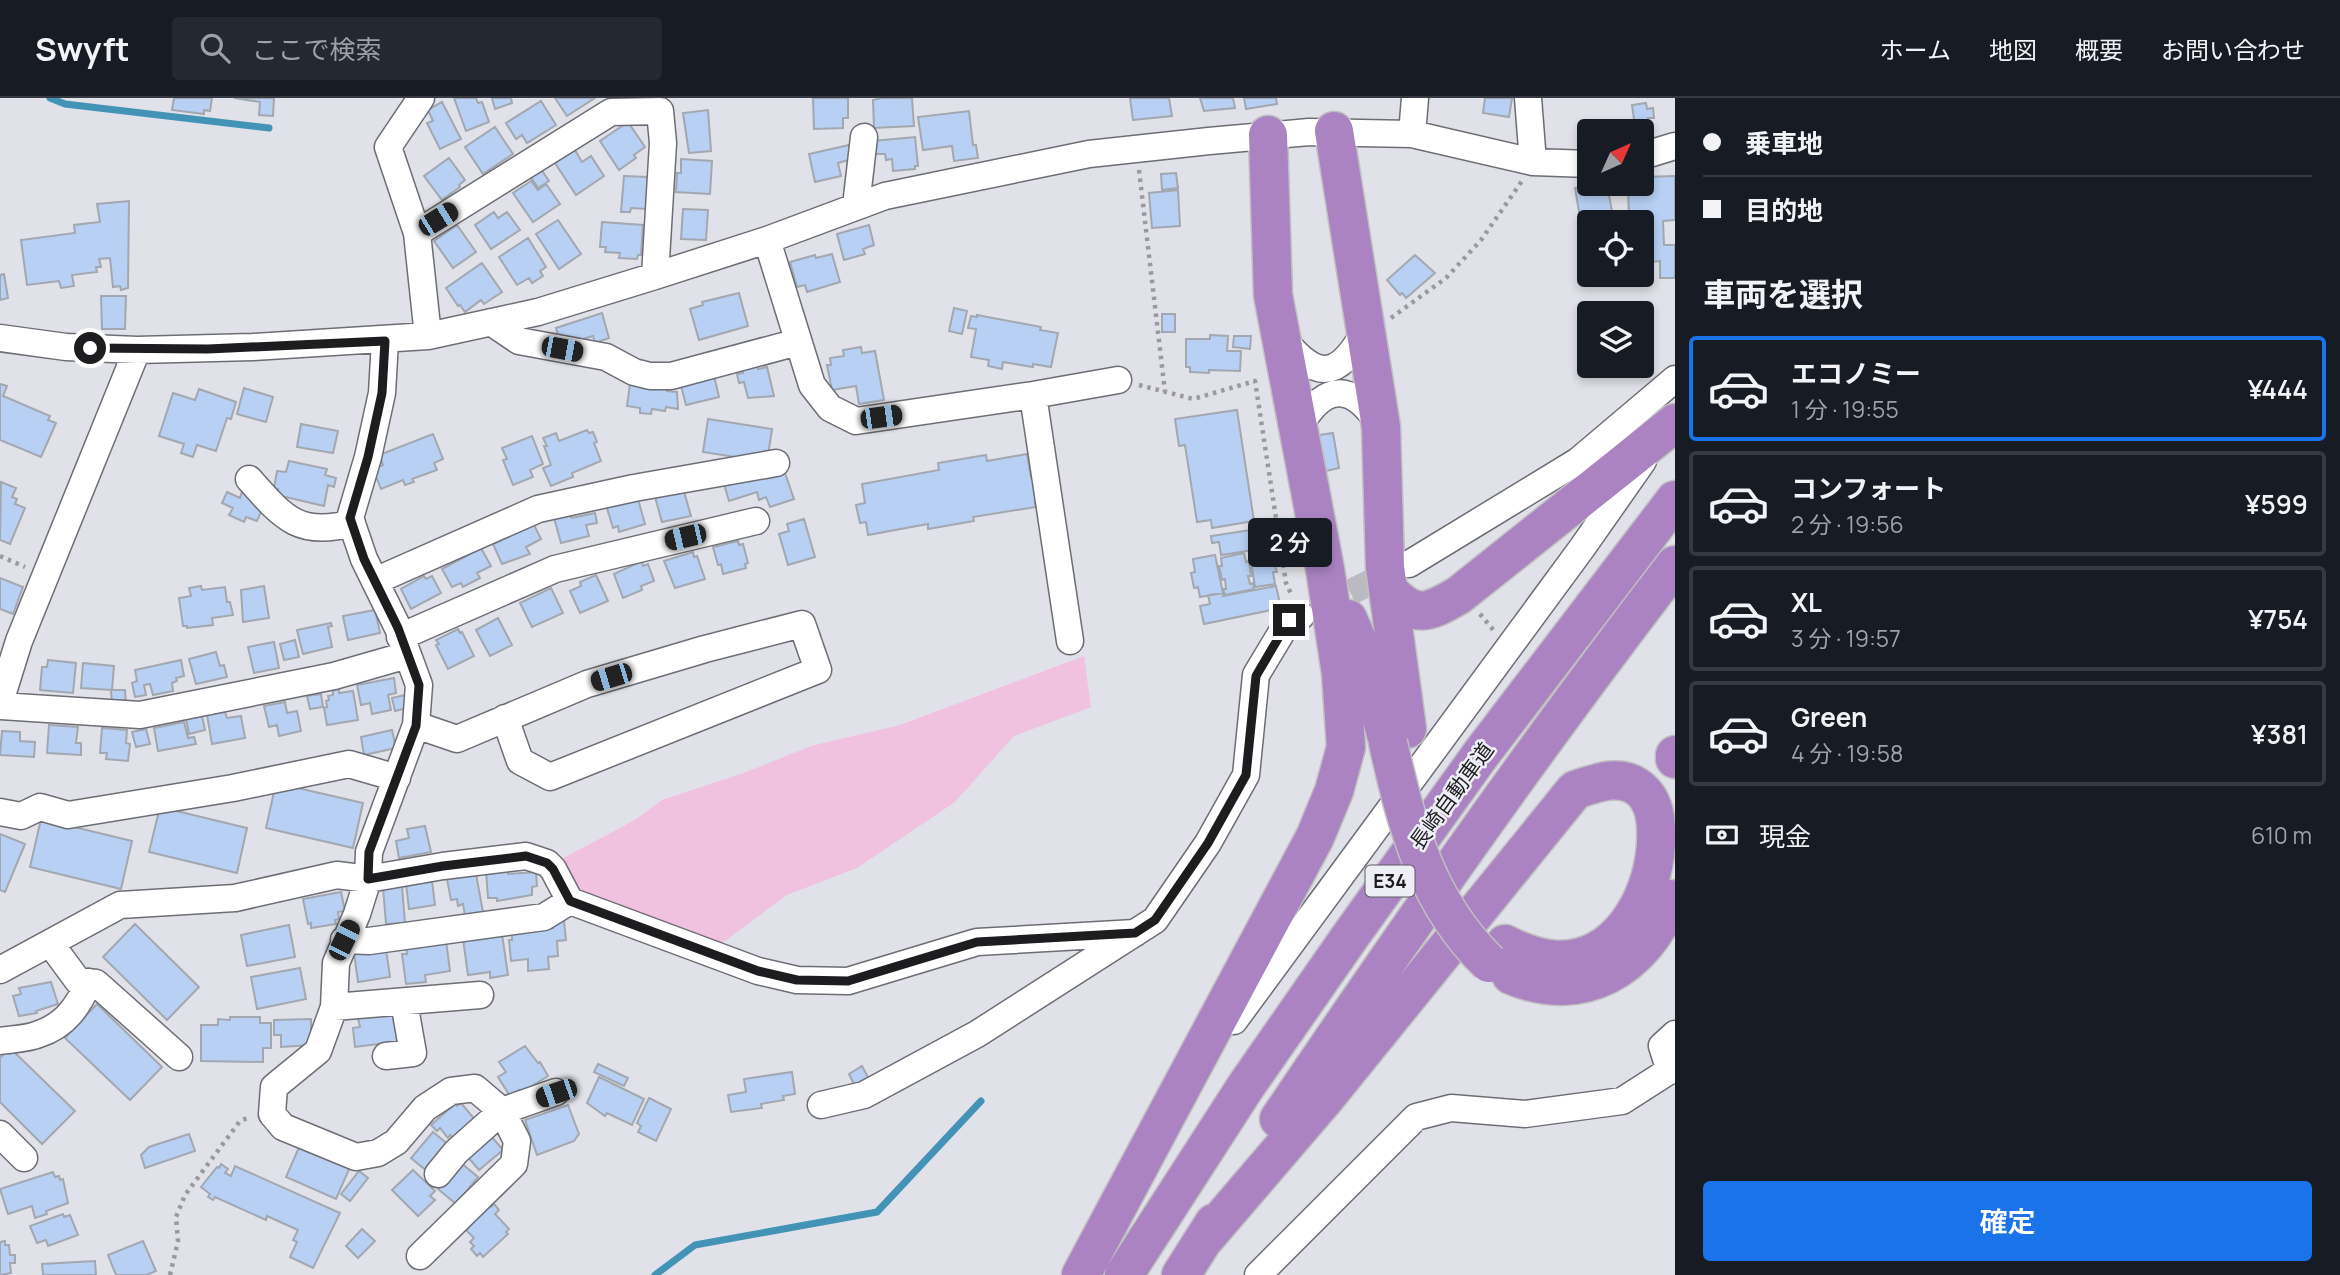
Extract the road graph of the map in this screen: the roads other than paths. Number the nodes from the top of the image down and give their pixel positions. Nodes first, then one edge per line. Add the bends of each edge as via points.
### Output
1 (421, 98) edge
2 (1415, 98) edge
3 (1528, 98) edge
4 (1334, 131) junction
5 (1412, 134) junction
6 (1268, 135) junction
7 (864, 138) dead end
8 (1675, 146) edge
9 (1654, 152) edge
10 (1533, 162) junction
11 (1577, 164) edge
12 (856, 206) junction
13 (417, 233) junction
14 (767, 240) junction
15 (655, 276) junction
16 (491, 322) junction
17 (1377, 325) junction
18 (1281, 336) junction
19 (428, 337) junction
20 (0, 338) edge
21 (385, 341) junction
22 (799, 342) junction
23 (136, 350) junction
24 (1675, 379) edge
25 (1118, 380) road end
26 (1033, 396) junction
27 (1381, 427) junction
28 (1299, 428) junction
29 (1667, 431) edge
30 (776, 463) dead end
31 (249, 479) dead end
32 (1675, 500) edge
33 (755, 521) dead end
34 (352, 523) junction
35 (1675, 565) edge
36 (1325, 569) junction
37 (1398, 577) junction
38 (375, 581) junction
39 (1301, 616) tunnel mouth
40 (10, 637) edge
41 (1070, 641) dead end
42 (404, 646) junction
43 (0, 704) edge
44 (505, 718) junction
45 (416, 726) junction
46 (1398, 736) junction
47 (397, 778) junction
48 (0, 812) edge
49 (368, 879) junction
50 (1675, 887) edge
51 (570, 901) junction
52 (1135, 933) junction
53 (344, 940) junction
54 (50, 943) junction
55 (1497, 953) junction
56 (0, 970) edge
57 (89, 982) junction
58 (480, 995) dead end
59 (404, 1002) junction
60 (334, 1007) junction
61 (1675, 1034) edge
62 (0, 1041) edge
63 (386, 1056) dead end
64 (179, 1057) dead end
65 (1672, 1069) edge
66 (556, 1093) dead end
67 (821, 1105) dead end
68 (502, 1111) junction
69 (1158, 1128) junction
70 (0, 1135) edge
71 (24, 1158) dead end
72 (438, 1174) dead end
73 (1201, 1243) junction
74 (419, 1256) dead end
75 (1081, 1275) edge
76 (1124, 1275) edge
77 (1181, 1275) edge
78 (1258, 1275) edge

1 - 13 street via 388,147
2 - 5 street
3 - 10 street
4 - 5 street
4 - 6 street
4 - 17 highway
5 - 10 street
6 - 12 street via 1089,154 949,181
6 - 18 highway via 1273,295
7 - 12 street
8 - 9 street
10 - 11 street
12 - 14 street
13 - 15 street via 611,112 660,111 663,143
13 - 19 street
14 - 15 street
14 - 22 street
15 - 16 street
16 - 19 street
16 - 22 street via 519,341 606,357 650,376 671,376
17 - 18 street via 1348,358 1329,369 1307,363
17 - 27 highway
18 - 28 highway
19 - 21 street
20 - 23 street
21 - 23 street
21 - 34 street via 382,393
22 - 26 street via 812,385 830,408 856,421
23 - 40 street
24 - 37 street via 1578,461
25 - 26 street
26 - 41 street
27 - 28 street via 1366,404 1342,392 1318,402
27 - 37 highway
28 - 36 highway
29 - 37 highway via 1437,608 1418,612 1403,606
29 - 69 street
30 - 38 street via 538,509
31 - 34 street via 288,519 307,527
32 - 76 highway, 長崎自動車道 / E34 via 1481,754 1349,938
33 - 42 street via 555,569
34 - 38 street
35 - 73 highway, 長崎自動車道 / E34 via 1510,785 1358,1002
36 - 46 highway
36 - 69 highway via 1341,673 1346,747 1334,791 1315,837
37 - 46 highway
38 - 42 street
39 - 52 street via 1289,620 1256,676 1246,775 1208,843 1155,920
40 - 43 street
42 - 43 street via 334,676 140,715
42 - 45 street via 419,685
44 - 44 street via 587,684 802,624 818,670 550,777 520,761
44 - 45 street via 457,739
45 - 47 street
46 - 55 highway via 1444,860 1464,900 1488,928
47 - 48 street via 349,764 68,815 40,807 21,816
47 - 49 street via 369,852
49 - 51 street via 526,856 553,869
49 - 53 street
49 - 54 street via 337,875 235,898 120,905
50 - 55 highway via 1656,932 1639,953 1595,982 1565,986 1513,977
51 - 52 street via 758,971 797,980 848,981 977,942
51 - 53 street via 544,917 369,941
52 - 67 street via 977,1034 864,1095
53 - 60 street via 336,963
54 - 56 street
54 - 57 street via 79,981
55 - 73 highway via 1552,960 1579,957 1601,948 1630,923 1651,880 1657,825 1653,808 1635,785 1602,781 1575,790
57 - 62 street via 79,1005 65,1019 39,1034
57 - 64 street via 96,983
58 - 59 street
59 - 60 street
59 - 63 street via 413,1053
60 - 68 street via 318,1051 274,1087 272,1114 283,1127 356,1157 378,1153 396,1142 425,1108 451,1091 475,1088
61 - 65 street via 1662,1046
65 - 78 street via 1622,1101 1525,1114 1451,1108 1416,1117
66 - 68 street
68 - 72 street
68 - 74 street via 517,1141 514,1164
69 - 75 highway
70 - 71 street
73 - 77 highway, 長崎自動車道 / E34

